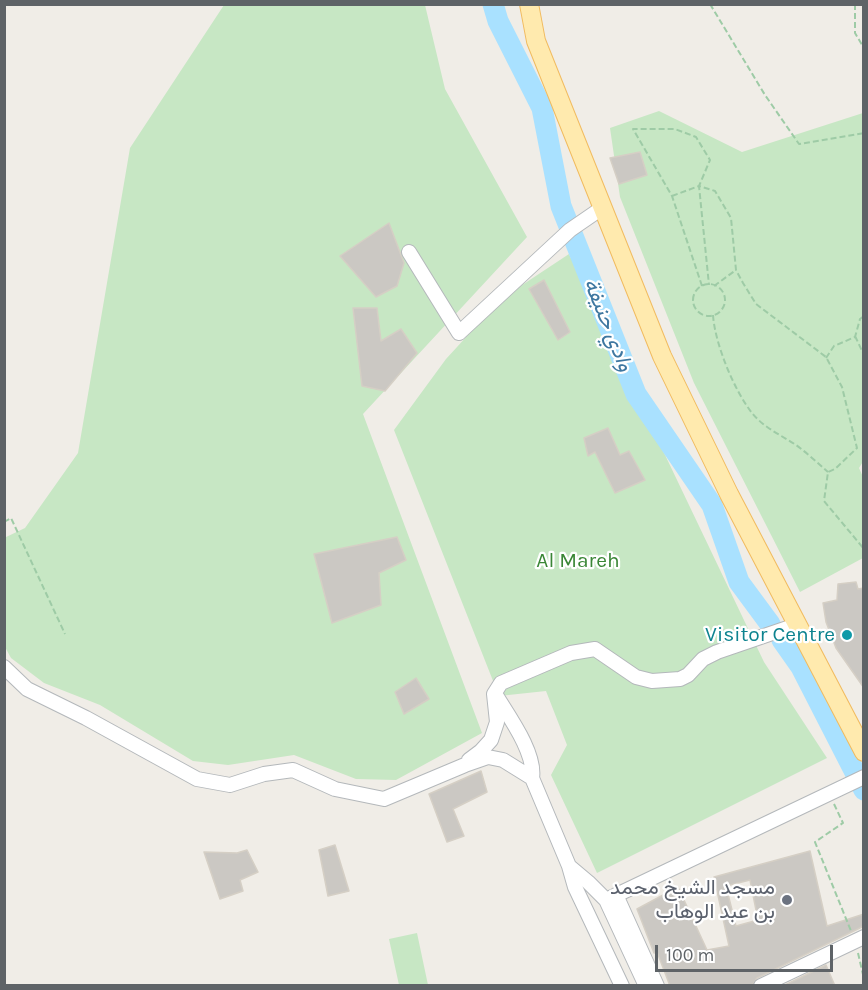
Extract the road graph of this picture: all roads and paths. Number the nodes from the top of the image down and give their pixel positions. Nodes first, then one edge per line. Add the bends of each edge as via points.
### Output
1 (529, 4) edge
2 (710, 4) edge
3 (855, 4) edge
4 (864, 48) edge
5 (864, 133) edge
6 (699, 186) junction
7 (672, 196) junction
8 (602, 208) junction
9 (409, 252) dead end
10 (736, 270) junction
11 (709, 285) junction
12 (702, 286) junction
13 (714, 286) junction
14 (713, 315) junction
15 (864, 316) edge
16 (855, 336) junction
17 (864, 355) edge
18 (826, 358) junction
19 (828, 472) junction
20 (4, 522) edge
21 (864, 543) edge
22 (860, 547) junction
23 (864, 549) edge
24 (796, 625) junction
25 (65, 634) dead end
26 (4, 667) edge
27 (501, 683) junction
28 (864, 752) edge
29 (465, 765) junction
30 (864, 777) edge
31 (532, 778) junction
32 (834, 791) junction
33 (569, 866) junction
34 (611, 897) junction
35 (860, 939) edge
36 (864, 979) edge
37 (622, 986) edge
38 (646, 986) edge
39 (657, 986) edge
40 (761, 986) edge

1 - 8 main road via 536,41
2 - 5 path via 799,144
3 - 4 path via 855,33
6 - 7 path
6 - 7 path via 710,160 696,137 675,129 633,129
6 - 10 path via 715,190 730,218
6 - 11 path
7 - 12 path
8 - 9 street via 570,230 459,333
8 - 24 main road via 662,356
10 - 13 path
10 - 18 path via 756,304
11 - 12 path
11 - 13 path
12 - 14 path via 695,293 693,304 702,315
13 - 14 path via 722,292 724,302
14 - 19 path via 723,360 752,413
15 - 16 path
16 - 17 path
16 - 18 path via 834,346
18 - 19 path via 842,387 857,448
19 - 22 path via 824,501
20 - 25 path via 11,519
21 - 22 path
22 - 23 path
24 - 27 street via 717,652 680,679 652,681 636,677 595,650 571,653
24 - 28 main road
26 - 29 street via 27,689 197,779 230,785 293,770 335,789 384,799
27 - 29 street via 494,694 497,722 491,740
27 - 31 street via 497,697 532,762
29 - 31 street via 488,757 503,760
30 - 32 street
31 - 33 street
32 - 34 street
32 - 35 path via 843,824 815,842
33 - 34 street
33 - 37 street via 574,887
34 - 38 street
34 - 39 street
35 - 36 path
35 - 40 street

